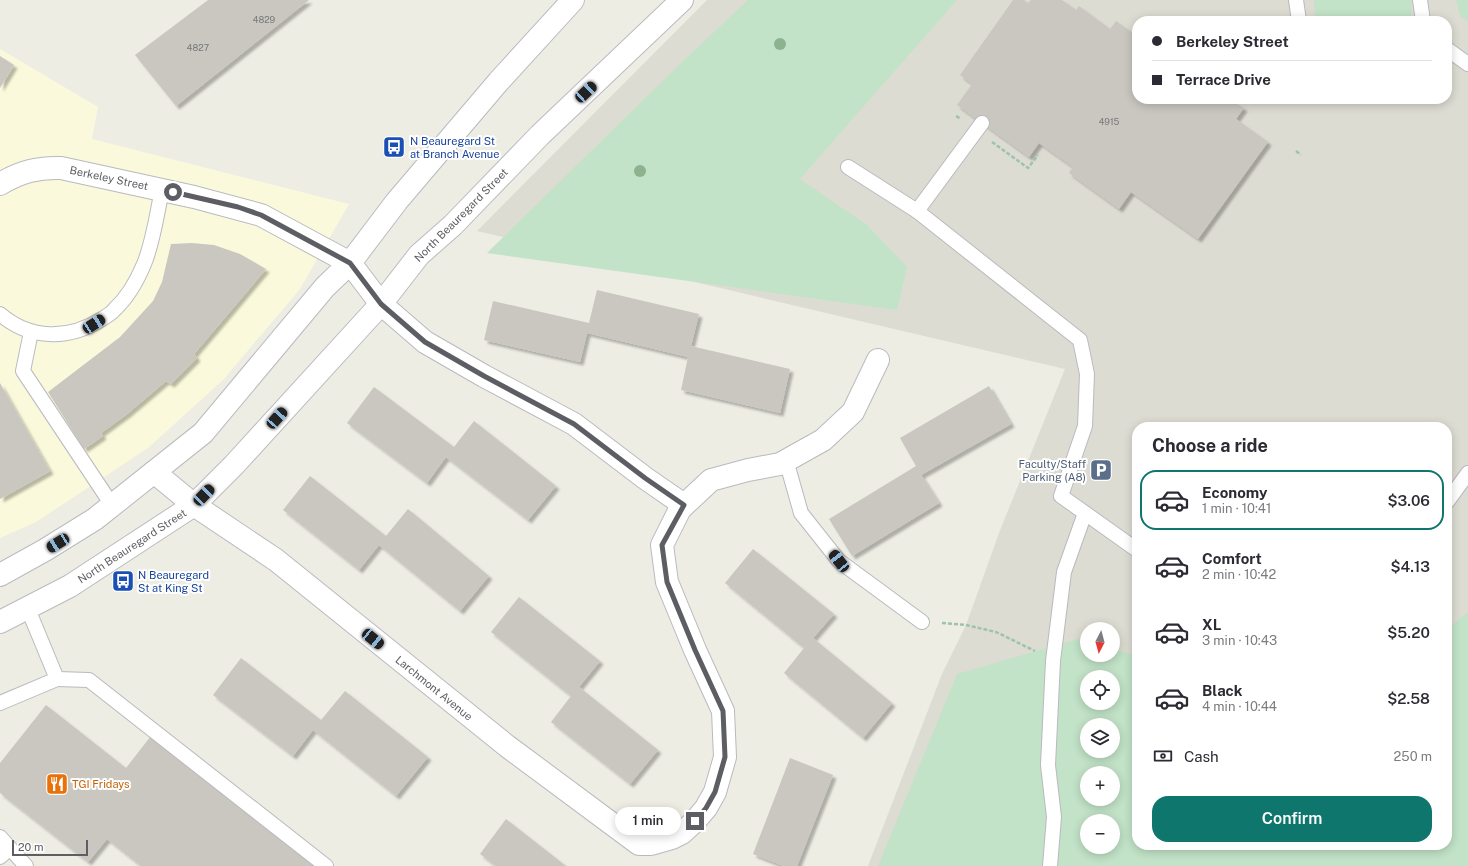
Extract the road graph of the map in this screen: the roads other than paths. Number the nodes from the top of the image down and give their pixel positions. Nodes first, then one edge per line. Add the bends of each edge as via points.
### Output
1 (573, 0) edge
2 (682, 0) edge
3 (1296, 0) edge
4 (1420, 0) edge
5 (1298, 16) edge
6 (1423, 16) edge
7 (1452, 53) edge
8 (1468, 64) edge
9 (979, 127) road end
10 (848, 167) dead end
11 (0, 184) edge
12 (162, 190) junction
13 (917, 211) junction
14 (350, 263) junction
15 (381, 304) junction
16 (0, 314) edge
17 (31, 332) junction
18 (878, 360) dead end
19 (786, 460) junction
20 (154, 472) junction
21 (1468, 473) edge
22 (1452, 495) edge
23 (112, 505) junction
24 (194, 505) junction
25 (684, 505) junction
26 (1085, 513) junction
27 (1132, 546) edge
28 (0, 575) edge
29 (28, 609) junction
30 (0, 622) edge
31 (922, 622) road end
32 (57, 679) junction
33 (0, 703) edge
34 (0, 837) edge
35 (5, 853) edge
36 (26, 866) edge
37 (326, 866) edge
38 (1050, 866) edge

1 - 14 street via 499,81 397,201
2 - 15 street, North Beauregard Street via 540,135 453,225 419,255
3 - 5 lane
4 - 6 lane
7 - 8 lane
9 - 13 lane
10 - 13 lane
11 - 12 street, Berkeley Street via 28,170 61,168
12 - 14 street, Berkeley Street via 238,207 261,215
12 - 17 lane via 144,263 134,286 114,311 76,333 58,335
13 - 26 lane via 1080,340 1087,374 1085,426 1061,496
14 - 15 street
14 - 20 street via 325,287 203,434
15 - 24 street, North Beauregard Street via 234,465
15 - 25 street via 425,342 574,424
16 - 17 lane
17 - 23 lane via 23,372
18 - 19 street via 854,412 823,440
19 - 25 street via 780,464 712,480
19 - 31 lane via 801,513 839,561
20 - 23 street
20 - 24 street, Larchmont Avenue
21 - 22 lane
23 - 28 street via 95,519
24 - 25 street, Larchmont Avenue via 276,560 507,746 639,844 652,844 682,833 706,808 715,792 725,757 723,711 667,582 662,545
24 - 29 street, North Beauregard Street via 108,563
26 - 27 lane
26 - 38 lane via 1064,572 1053,661 1048,765 1054,817
29 - 30 street, North Beauregard Street
29 - 32 lane
32 - 33 lane
32 - 37 lane via 89,680
34 - 35 lane
35 - 36 lane

